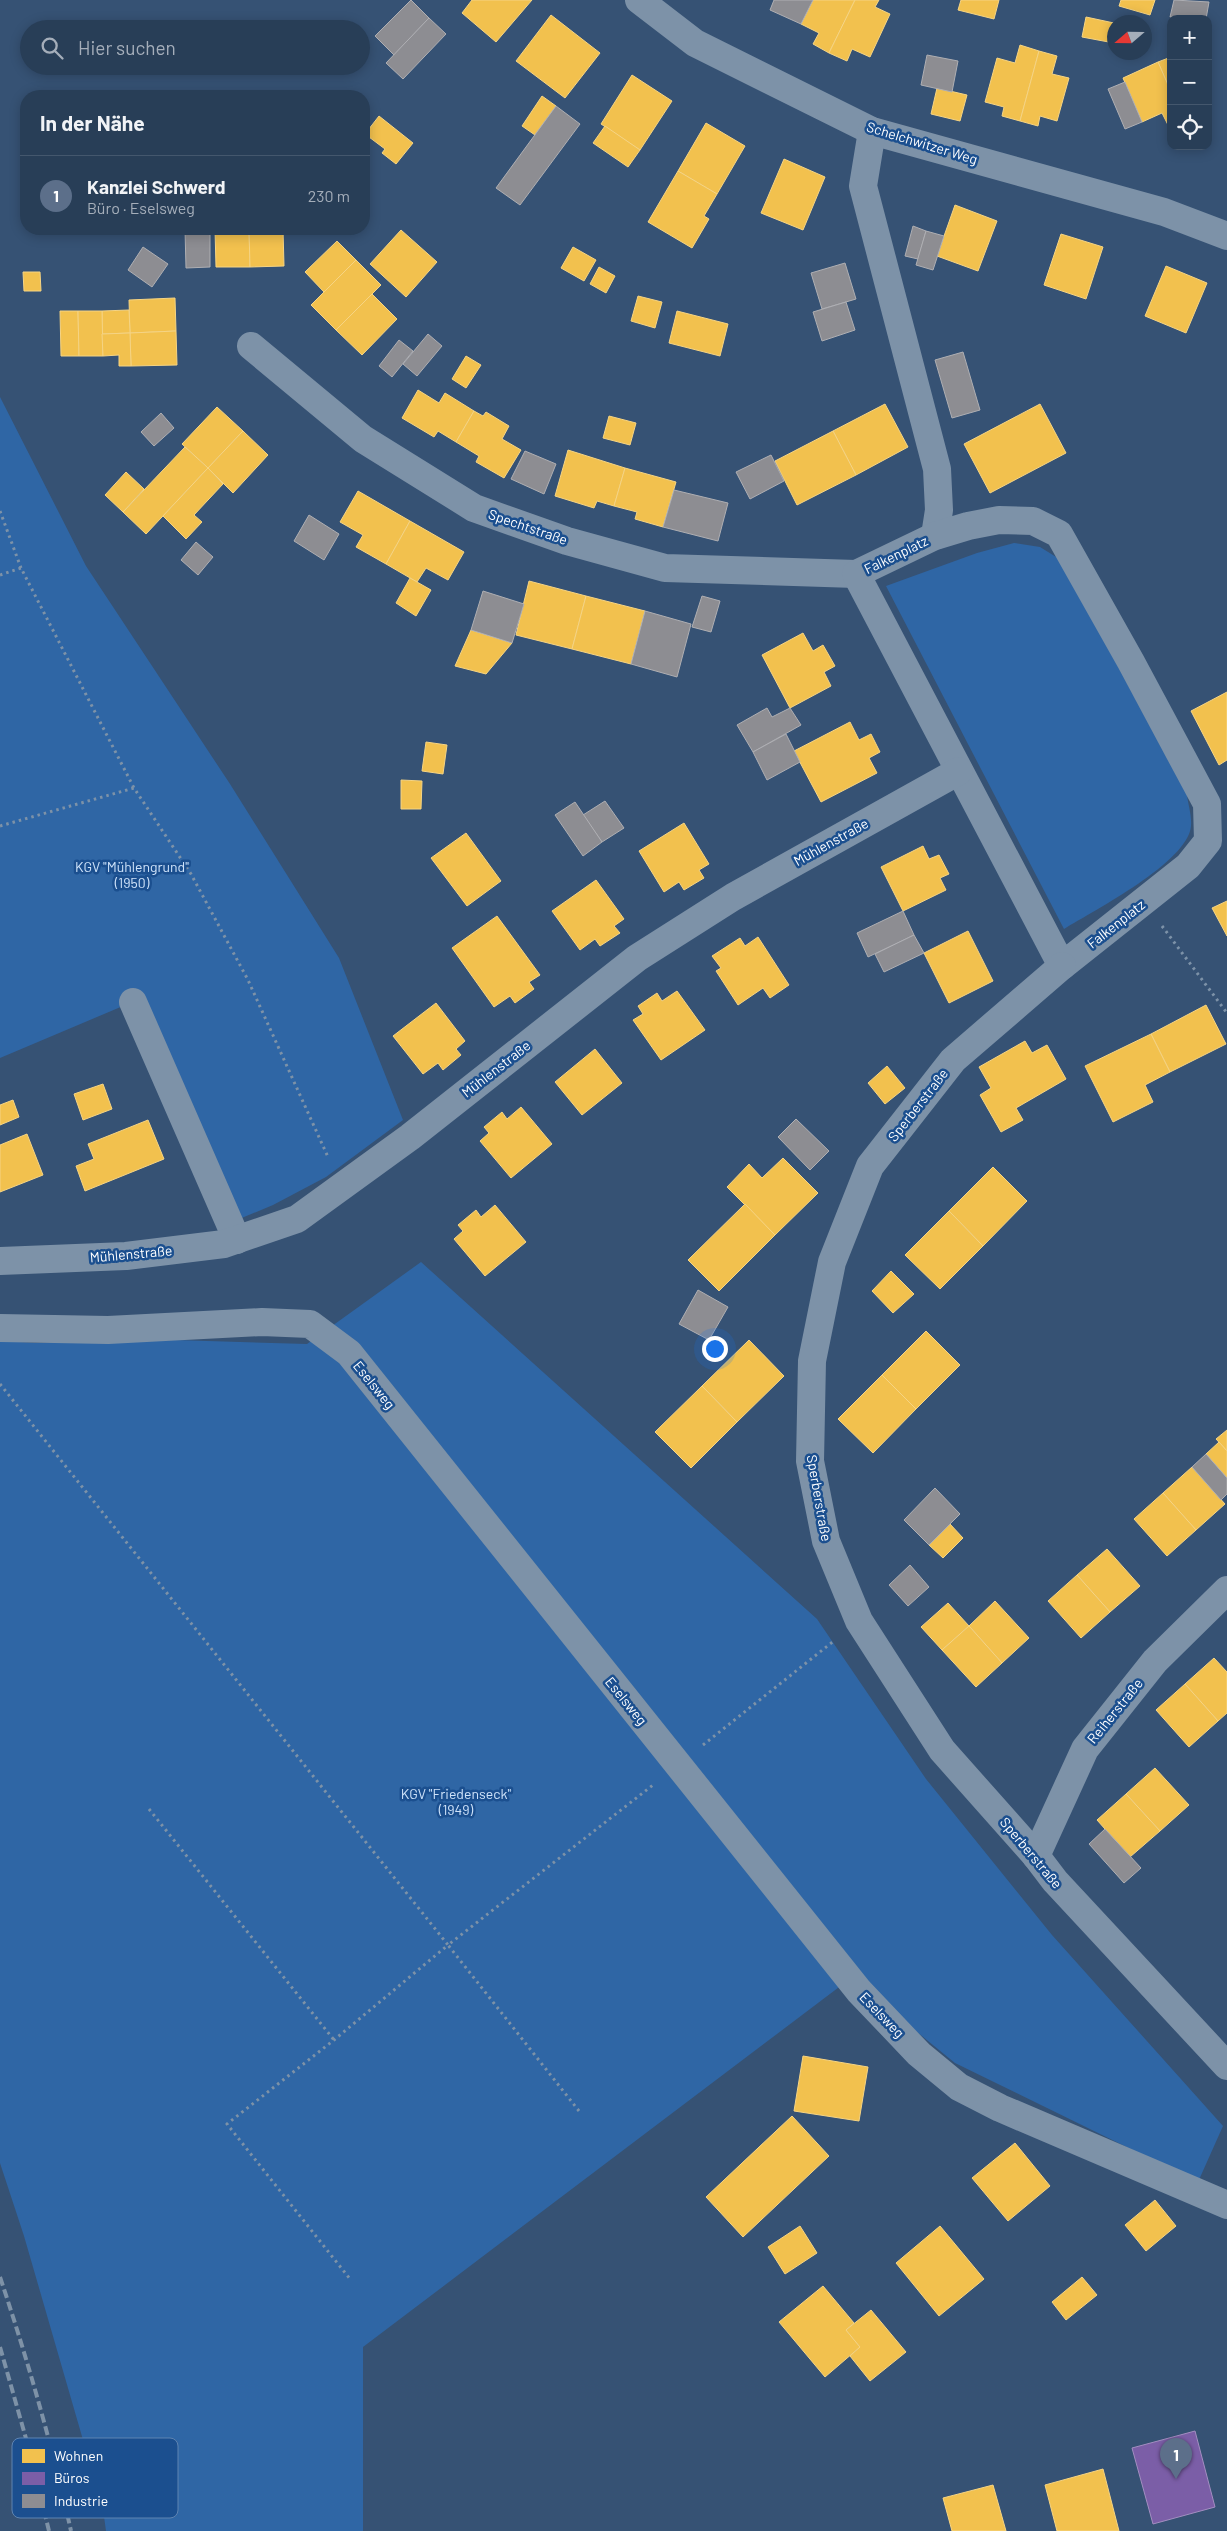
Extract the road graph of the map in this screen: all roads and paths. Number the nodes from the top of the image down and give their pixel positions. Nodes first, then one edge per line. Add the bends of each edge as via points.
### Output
1 (639, 0) edge
2 (872, 130) junction
3 (1227, 236) edge
4 (251, 346) dead end
5 (0, 510) edge
6 (935, 536) junction
7 (21, 568) junction
8 (856, 574) junction
9 (0, 575) edge
10 (959, 770) junction
11 (134, 788) junction
12 (0, 826) edge
13 (1145, 901) junction
14 (1062, 966) junction
15 (132, 1002) dead end
16 (1227, 1013) edge
17 (342, 1186) junction
18 (237, 1240) junction
19 (0, 1261) edge
20 (0, 1328) edge
21 (0, 1384) edge
22 (1227, 1590) edge
23 (149, 1809) dead end
24 (1036, 1856) junction
25 (448, 1945) junction
26 (334, 2040) junction
27 (1227, 2066) edge
28 (579, 2111) dead end
29 (1227, 2205) edge
30 (350, 2280) dead end

1 - 2 street, Schelchwitzer Weg via 695,43
2 - 3 street, Schelchwitzer Weg via 1164,212
2 - 6 street via 863,186 937,469 939,510
4 - 8 street, Spechtstraße via 364,439 474,508 567,541 665,568
5 - 7 path
6 - 8 street, Falkenplatz
6 - 13 street, Falkenplatz via 1000,520 1033,521 1059,534 1207,804 1208,841 1188,866
7 - 9 path
7 - 11 path
8 - 10 street, Falkenplatz
10 - 14 street, Falkenplatz
10 - 17 street, Mühlenstraße via 733,897 637,958 410,1137
11 - 12 path
11 - 17 path via 191,874 248,980
13 - 14 street, Falkenplatz
13 - 16 path
14 - 24 street, Sperberstraße via 953,1060 870,1166 832,1262 812,1361 810,1461 826,1541 859,1621 942,1750
15 - 18 street
17 - 18 street, Mühlenstraße via 297,1219
18 - 19 street, Mühlenstraße via 126,1256
20 - 29 street, Eselsweg via 108,1330 262,1322 310,1324 349,1353 859,1991 919,2054 959,2087 1000,2108
21 - 25 path
22 - 24 street, Reiherstraße via 1155,1661 1085,1749
23 - 26 path
24 - 27 street, Sperberstraße via 1055,1882
25 - 26 path
25 - 28 path
26 - 30 path via 227,2124

